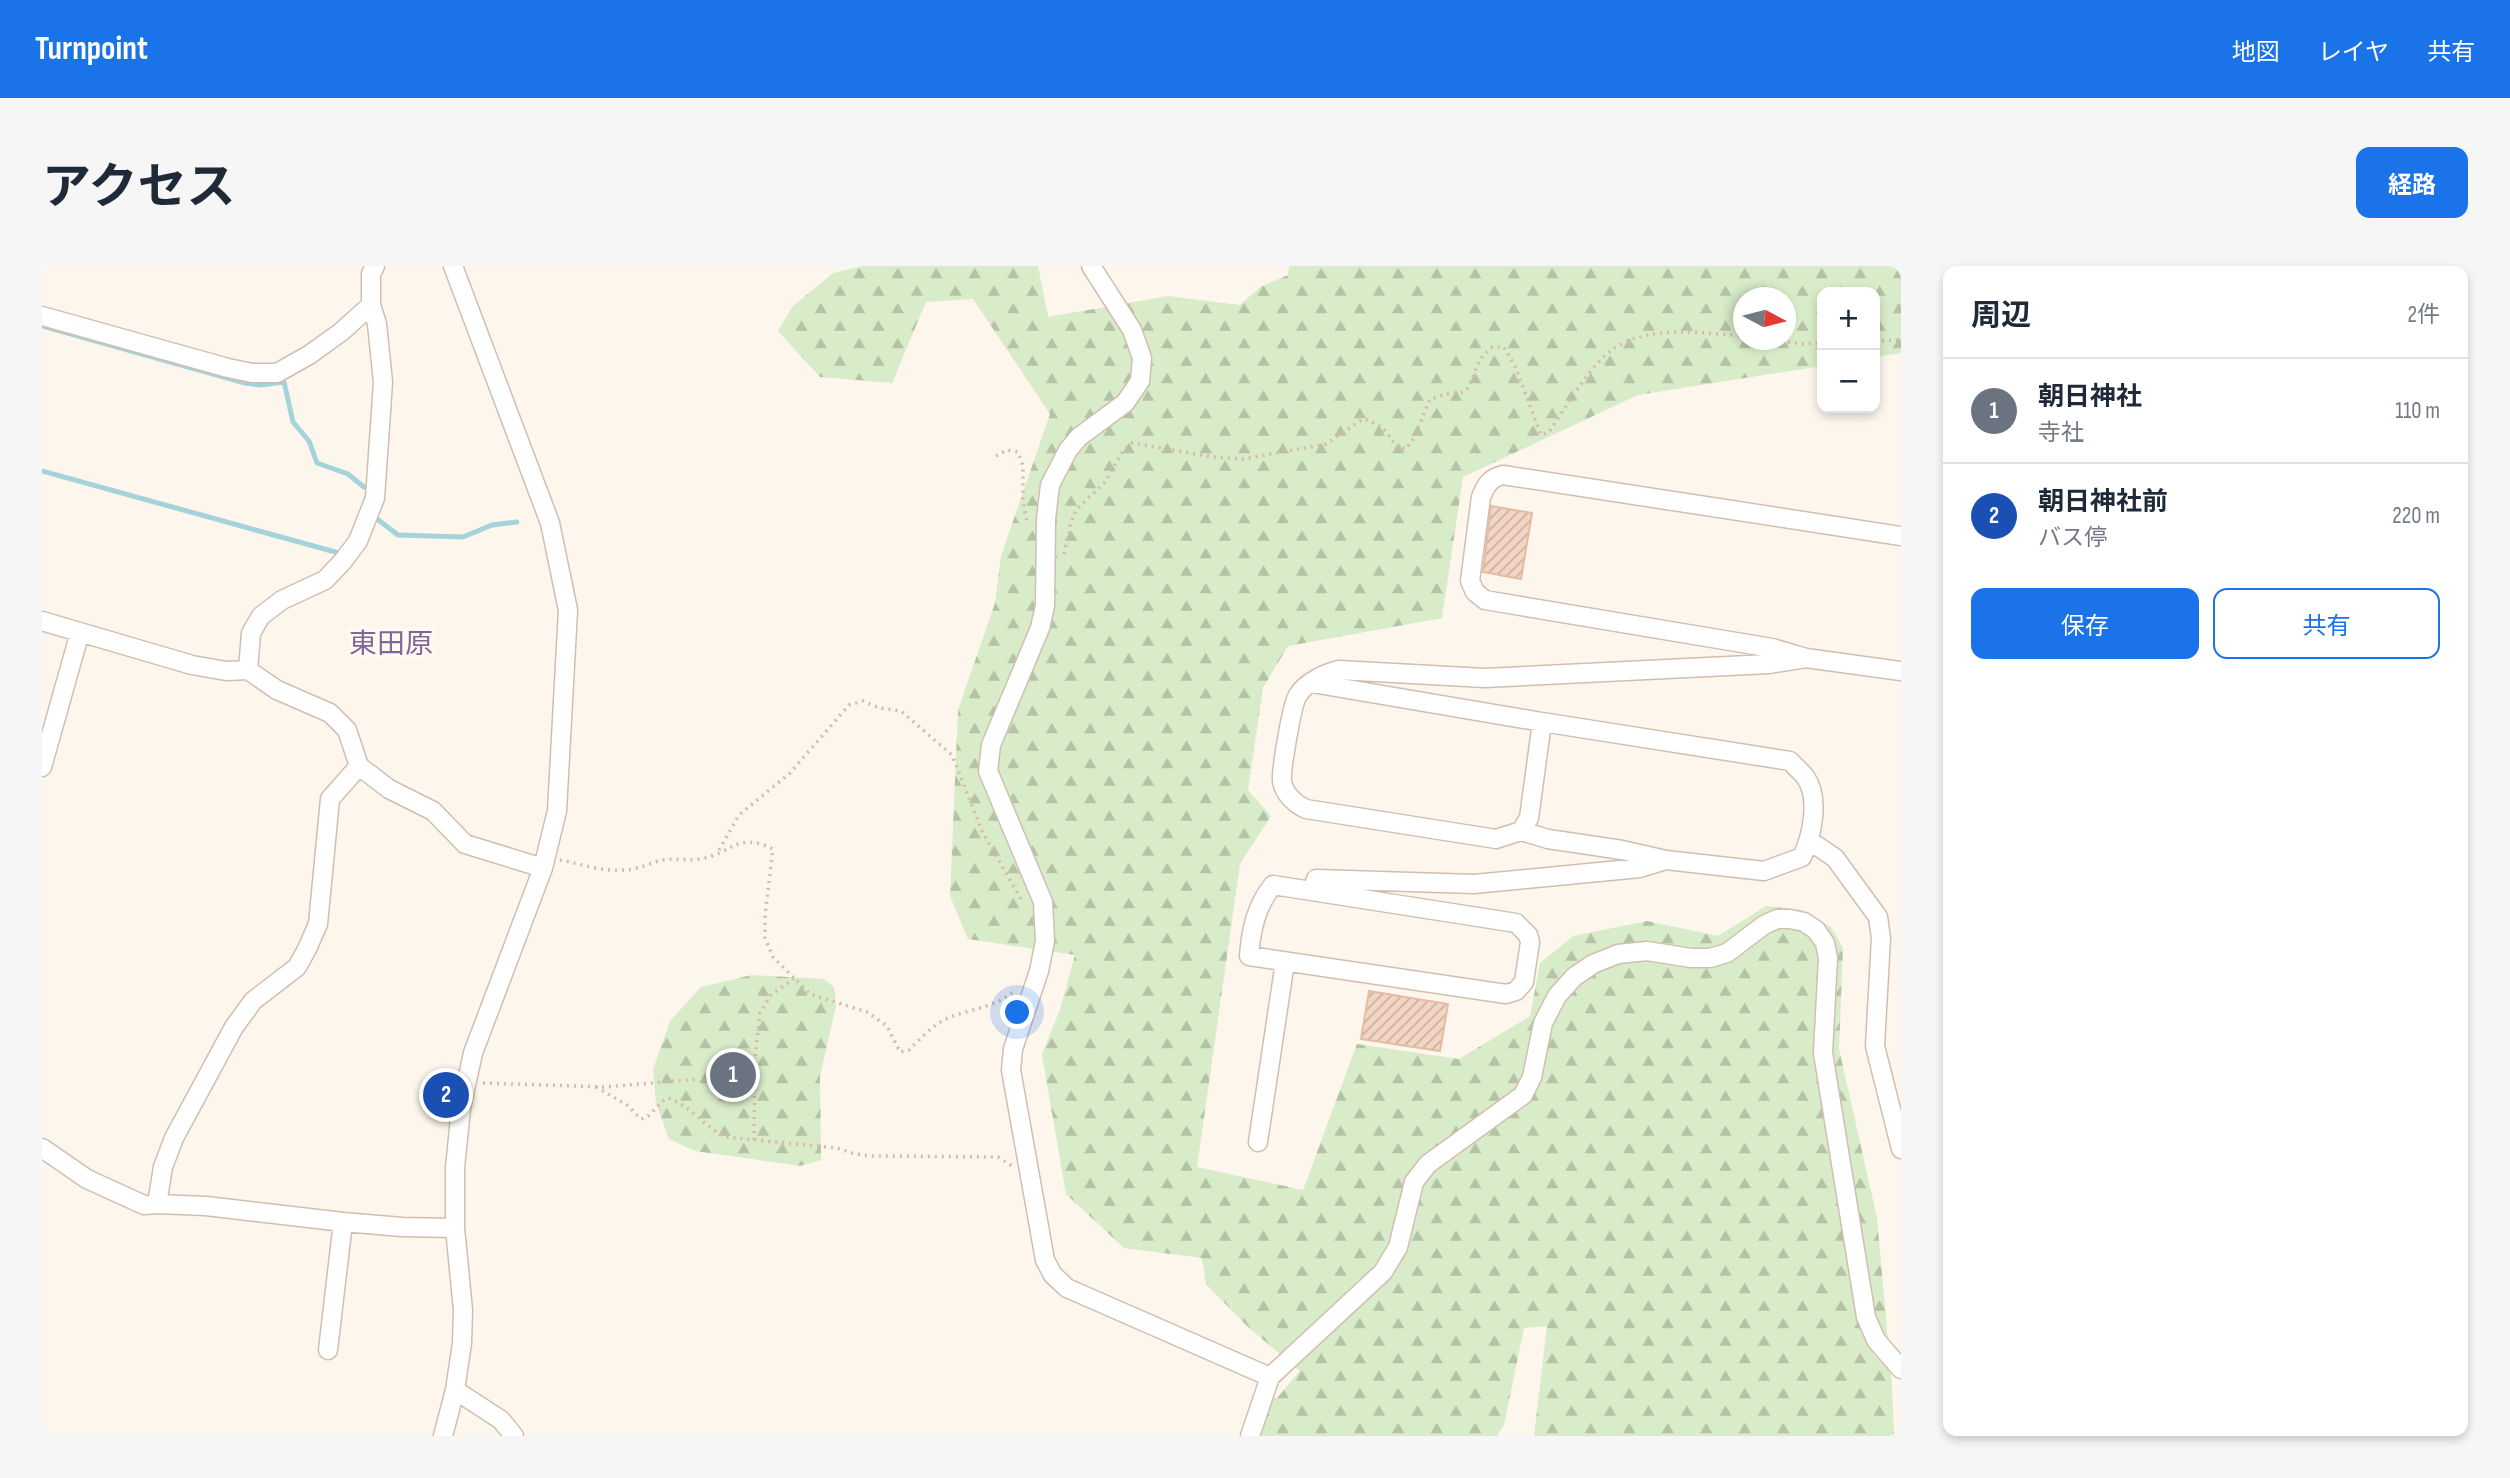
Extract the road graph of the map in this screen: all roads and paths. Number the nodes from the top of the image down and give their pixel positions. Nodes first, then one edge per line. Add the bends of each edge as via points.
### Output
1 (375, 266) edge
2 (453, 266) edge
3 (1091, 266) edge
4 (371, 306) junction
5 (42, 317) edge
6 (1733, 335) edge
7 (1901, 340) edge
8 (1880, 341) edge
9 (1796, 342) edge
10 (1817, 344) edge
11 (996, 456) dead end
12 (1027, 524) dead end
13 (1901, 536) edge
14 (1046, 569) junction
15 (42, 621) edge
16 (80, 632) junction
17 (1806, 657) junction
18 (248, 670) junction
19 (1901, 671) edge
20 (1312, 683) junction
21 (1542, 722) junction
22 (359, 766) junction
23 (42, 767) edge
24 (1521, 831) junction
25 (1810, 841) junction
26 (718, 852) junction
27 (1666, 860) junction
28 (544, 862) junction
29 (1312, 891) junction
30 (1024, 904) dead end
31 (1285, 962) junction
32 (1039, 971) junction
33 (794, 979) junction
34 (698, 1079) dead end
35 (465, 1083) junction
36 (596, 1087) junction
37 (754, 1140) junction
38 (1258, 1142) dead end
39 (42, 1148) edge
40 (1901, 1149) edge
41 (1032, 1184) junction
42 (157, 1204) junction
43 (343, 1222) junction
44 (455, 1227) junction
45 (328, 1349) dead end
46 (1901, 1368) edge
47 (1270, 1377) junction
48 (455, 1390) junction
49 (443, 1436) edge
50 (514, 1436) edge
51 (1250, 1436) edge

1 - 4 street
2 - 28 street via 550,523 568,610 557,811
3 - 14 street via 1132,330 1142,358 1140,381 1125,403 1079,437 1050,485
4 - 5 street via 309,355 277,373 228,368
4 - 18 street via 383,382 375,498 358,541 325,580 282,600 261,616 251,633
6 - 14 path via 1657,334 1615,347 1586,377 1549,432 1541,435 1515,366 1504,347 1492,347 1479,357 1465,392 1430,399 1406,449 1396,448 1386,430 1363,419 1326,444 1243,460 1132,443 1098,491 1076,509 1058,569
7 - 8 path
9 - 10 path
11 - 12 path via 1007,450 1018,452
13 - 17 street via 1503,475 1486,486 1470,581 1485,600
14 - 32 street via 1040,628 991,746 988,771 1043,902 1045,941
15 - 16 street
16 - 18 street via 192,665
16 - 23 street
17 - 19 street
17 - 20 street via 1769,664 1485,678 1339,670
18 - 22 street via 277,690 330,713 347,730
20 - 21 street
20 - 24 street via 1298,694 1292,714 1282,781 1294,803 1306,809 1496,839
21 - 24 street via 1529,818
21 - 25 street via 1790,761 1806,778 1813,795
22 - 28 street via 388,789 433,811 465,844
22 - 42 street via 330,799 318,924 307,949 297,967 253,1000 234,1027 174,1138
24 - 27 street
25 - 27 street via 1802,856 1764,871
25 - 40 street via 1835,858 1878,917 1875,1046
26 - 28 path via 627,870
26 - 30 path via 739,816 790,773 849,705 863,701 901,711 952,755 982,831
26 - 33 path via 743,842 773,849 765,938 773,957
27 - 29 street via 1640,868 1474,884 1315,878
28 - 35 street
29 - 31 street via 1273,884 1252,926 1249,956
29 - 31 street via 1516,923 1530,942 1524,982 1506,994
31 - 38 street
32 - 33 path via 1004,999 942,1021 909,1050 900,1052 887,1026 867,1012 810,994
32 - 41 street via 1013,1049 1011,1070
33 - 37 path via 771,995 760,1013
34 - 36 path
35 - 36 path
35 - 44 street via 455,1168
36 - 37 path via 641,1119 668,1098 681,1102 726,1137
37 - 41 path via 872,1156 998,1157 1011,1165 1019,1181
39 - 42 street via 87,1180 144,1205
41 - 47 street via 1045,1259 1067,1288
42 - 43 street
43 - 44 street
43 - 45 street
44 - 48 street via 463,1310
46 - 47 street via 1876,1340 1866,1317 1823,1052 1825,943 1804,922 1777,919 1727,953 1710,958 1647,951 1618,954 1574,977 1543,1023 1532,1077 1523,1095 1428,1164 1414,1182 1398,1247 1382,1272
47 - 51 street
48 - 49 street
48 - 50 street via 501,1420

